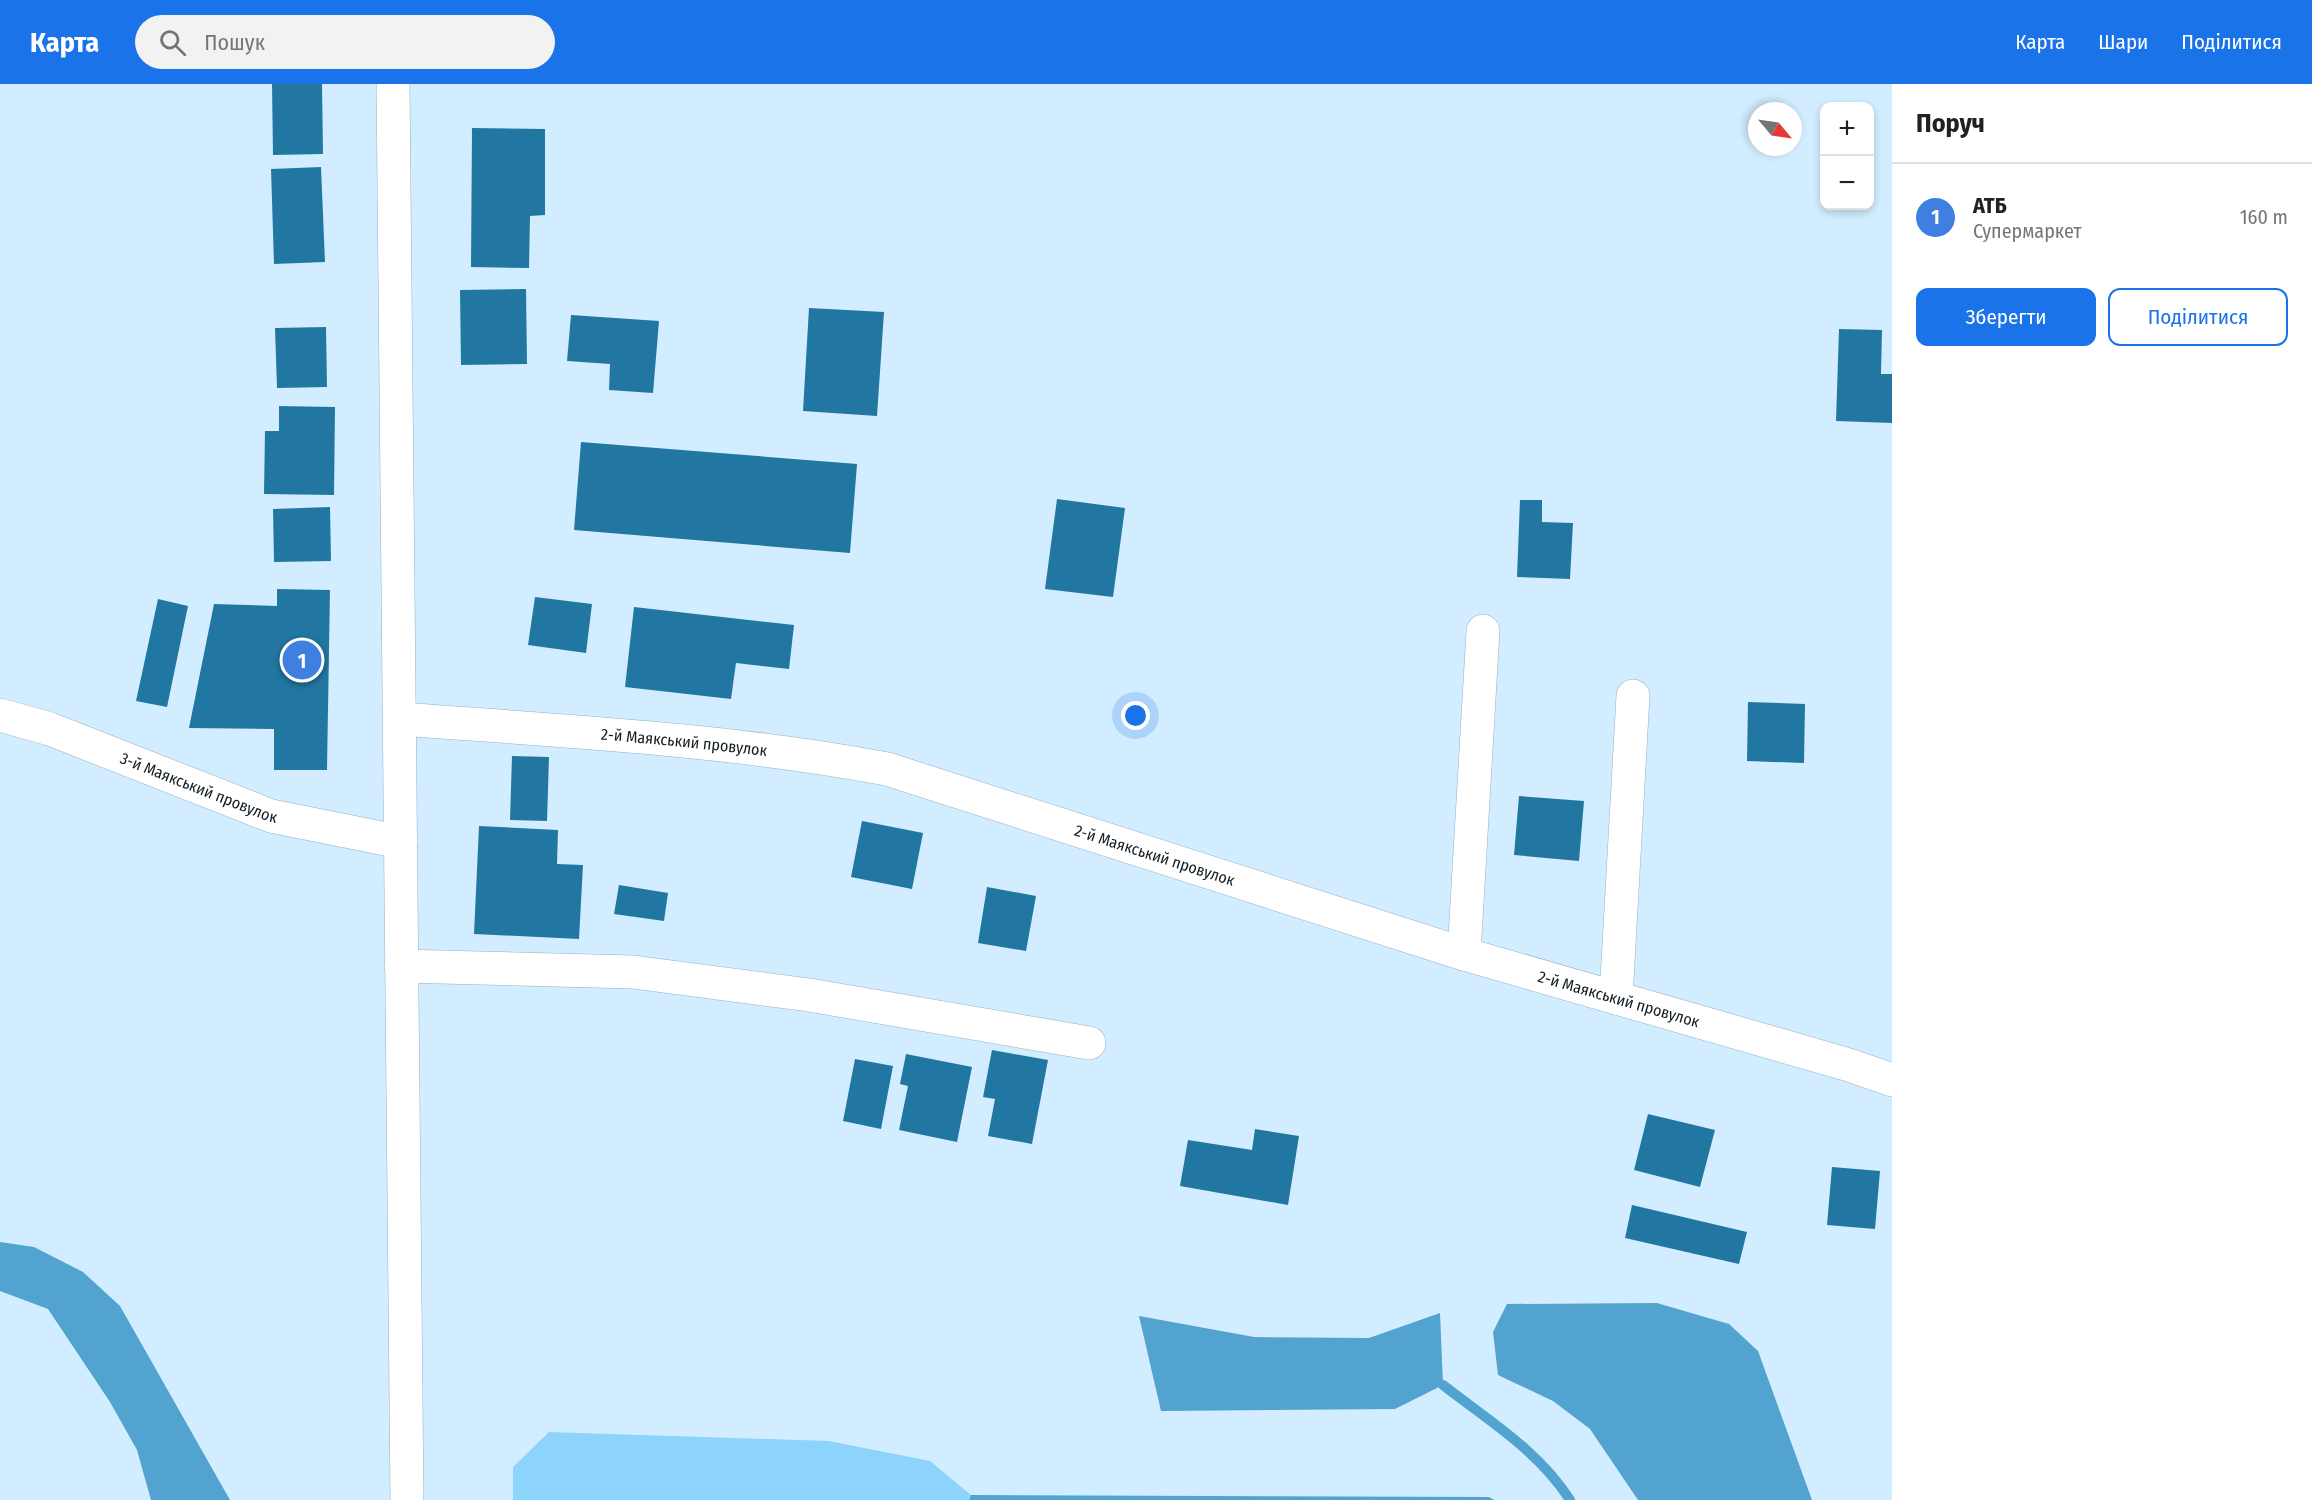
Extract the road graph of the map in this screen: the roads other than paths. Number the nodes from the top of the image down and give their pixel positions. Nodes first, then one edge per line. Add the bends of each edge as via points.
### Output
1 (393, 84) edge
2 (1483, 631) dead end
3 (1633, 696) dead end
4 (0, 715) edge
5 (400, 719) junction
6 (401, 842) junction
7 (1464, 954) junction
8 (401, 966) junction
9 (1616, 998) junction
10 (1089, 1043) dead end
11 (1892, 1080) edge
12 (407, 1500) edge

1 - 5 main road
2 - 7 main road
3 - 9 main road
4 - 6 main road, 3-й Маякський провулок via 51,729 271,816
5 - 6 main road
5 - 7 main road, 2-й Маякський провулок via 722,744 887,768
6 - 8 main road
7 - 9 main road, 2-й Маякський провулок
8 - 10 main road via 633,972 809,995
8 - 12 main road
9 - 11 main road, 2-й Маякський провулок

